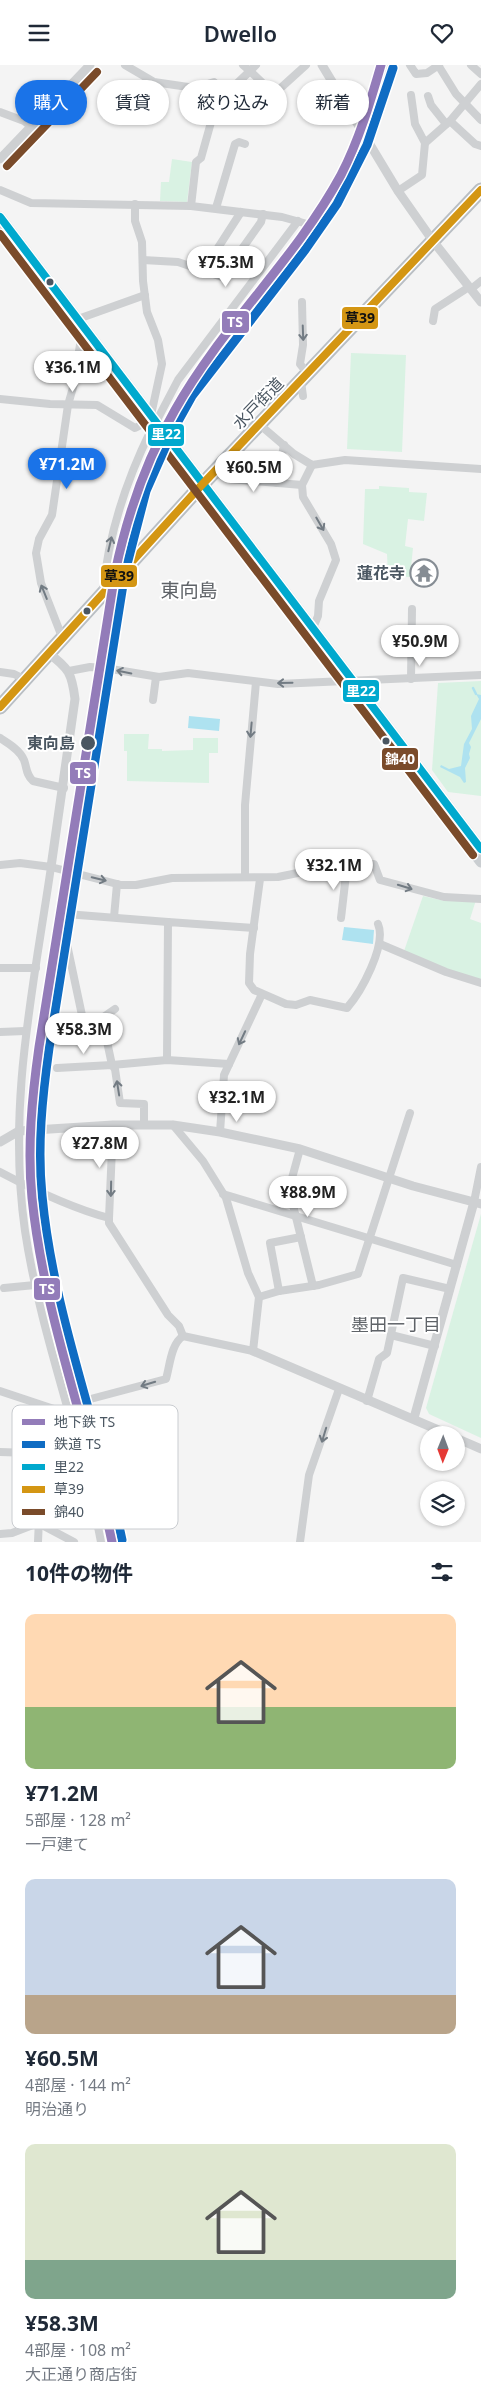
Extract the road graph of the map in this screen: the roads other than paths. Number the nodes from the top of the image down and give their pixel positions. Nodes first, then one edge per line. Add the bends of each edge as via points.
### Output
1 (90, 65) edge
2 (125, 65) edge
3 (243, 65) edge
4 (256, 65) edge
5 (306, 65) edge
6 (322, 65) edge
7 (390, 65) edge
8 (410, 65) edge
9 (438, 65) edge
10 (470, 65) edge
11 (250, 71) junction
12 (481, 74) edge
13 (240, 80) edge
14 (481, 84) edge
15 (179, 86) edge
16 (411, 95) dead end
17 (428, 95) dead end
18 (465, 104) junction
19 (0, 111) edge
20 (481, 120) edge
21 (448, 123) junction
22 (210, 125) edge
23 (32, 127) junction
24 (367, 139) junction
25 (425, 143) junction
26 (245, 144) dead end
27 (481, 146) edge
28 (0, 159) edge
29 (0, 190) edge
30 (481, 190) edge
31 (398, 191) junction
32 (135, 204) junction
33 (191, 206) junction
34 (216, 208) junction
35 (241, 212) junction
36 (263, 214) junction
37 (0, 217) edge
38 (298, 221) junction
39 (0, 231) edge
40 (433, 241) junction
41 (143, 260) junction
42 (203, 271) junction
43 (481, 281) edge
44 (470, 288) junction
45 (144, 295) junction
46 (302, 302) dead end
47 (481, 302) edge
48 (78, 319) junction
49 (433, 321) dead end
50 (81, 338) junction
51 (304, 378) junction
52 (303, 396) dead end
53 (0, 399) edge
54 (68, 405) junction
55 (151, 422) junction
56 (260, 425) junction
57 (284, 445) junction
58 (312, 465) junction
59 (481, 469) edge
60 (214, 472) junction
61 (277, 483) junction
62 (302, 485) junction
63 (200, 486) junction
64 (102, 592) junction
65 (412, 609) dead end
66 (312, 628) junction
67 (62, 637) junction
68 (48, 653) junction
69 (69, 671) junction
70 (0, 672) edge
71 (481, 675) edge
72 (156, 677) junction
73 (24, 679) junction
74 (411, 679) junction
75 (348, 681) junction
76 (256, 682) junction
77 (153, 700) dead end
78 (0, 707) edge
79 (0, 738) edge
80 (64, 788) junction
81 (481, 849) edge
82 (481, 862) edge
83 (0, 865) edge
84 (346, 866) junction
85 (51, 867) junction
86 (73, 873) junction
87 (245, 877) junction
88 (260, 879) junction
89 (117, 884) junction
90 (481, 899) edge
91 (66, 914) junction
92 (114, 917) junction
93 (341, 918) dead end
94 (168, 922) junction
95 (378, 924) dead end
96 (254, 928) junction
97 (380, 944) junction
98 (0, 968) edge
99 (36, 968) junction
100 (481, 983) edge
101 (262, 994) junction
102 (115, 1009) dead end
103 (102, 1018) junction
104 (25, 1031) junction
105 (0, 1032) edge
106 (167, 1060) junction
107 (229, 1064) junction
108 (112, 1065) junction
109 (57, 1068) dead end
110 (410, 1113) dead end
111 (113, 1125) junction
112 (144, 1125) junction
113 (173, 1125) junction
114 (19, 1131) junction
115 (220, 1132) junction
116 (0, 1143) edge
117 (300, 1149) junction
118 (481, 1167) edge
119 (0, 1172) edge
120 (388, 1178) junction
121 (21, 1183) junction
122 (223, 1194) junction
123 (478, 1203) edge
124 (296, 1217) junction
125 (109, 1218) junction
126 (301, 1237) junction
127 (370, 1238) junction
128 (457, 1265) junction
129 (35, 1285) junction
130 (314, 1286) junction
131 (4, 1288) dead end
132 (450, 1289) junction
133 (279, 1291) junction
134 (259, 1297) junction
135 (391, 1335) junction
136 (183, 1336) junction
137 (436, 1345) junction
138 (253, 1351) junction
139 (339, 1389) junction
140 (0, 1391) edge
141 (367, 1401) junction
142 (42, 1405) edge
143 (68, 1405) edge
144 (76, 1405) edge
145 (414, 1418) junction
146 (431, 1426) edge
147 (465, 1442) edge
148 (481, 1449) edge
149 (22, 1529) edge
150 (38, 1529) edge
151 (49, 1529) edge
152 (98, 1529) edge
153 (0, 1534) edge
154 (38, 1542) edge
155 (74, 1542) edge
156 (101, 1542) edge
157 (300, 1542) edge

1 - 23 street
2 - 15 street via 154,82
3 - 11 street
4 - 11 street
5 - 11 street via 274,94
6 - 24 street
7 - 24 street
8 - 9 street via 416,74 427,73
9 - 18 street
10 - 12 street
11 - 13 street
14 - 18 street
16 - 25 street via 415,124
17 - 21 street via 431,105
18 - 20 street
18 - 21 street
19 - 23 street
21 - 25 street
21 - 27 street
22 - 33 street via 201,158 196,162
23 - 28 street
24 - 31 street
24 - 38 street via 349,177 318,227
25 - 31 street via 422,175
26 - 34 street via 235,144
29 - 32 street via 31,203
30 - 40 highway, 水戸街道
31 - 40 street
32 - 33 street
32 - 41 street
33 - 34 street
34 - 35 street
35 - 36 street
35 - 42 street
36 - 38 street
36 - 42 street via 257,228 222,277
37 - 48 main road
38 - 55 street via 178,380
39 - 50 main road
40 - 44 street
40 - 51 highway, 水戸街道
41 - 42 street via 178,262
41 - 45 street
43 - 44 street
44 - 47 street
44 - 49 street via 435,309
45 - 48 street
45 - 55 street via 162,364
46 -> 51 street via 300,364
48 - 55 main road
50 - 54 street
50 - 55 main road
51 - 52 street
51 - 56 highway, 水戸街道
53 - 54 street
54 - 55 street via 97,405 135,428
67 -> 54 street via 41,583 36,553 39,539 52,515
55 - 63 main road
64 -> 55 street via 109,545 120,506
56 - 57 street
56 - 60 highway, 水戸街道
57 - 58 street
57 - 61 street
58 - 59 street via 345,460
58 - 62 street
60 - 61 street via 230,479
60 - 63 highway, 水戸街道
61 - 62 street
62 -> 66 street via 303,497 331,544 336,561 319,601 318,616
63 - 64 highway, 水戸街道
63 - 66 main road
63 - 75 main road
64 - 67 highway, 水戸街道
65 - 74 street
66 - 75 main road
67 - 68 highway, 水戸街道
68 - 69 street
68 - 73 highway, 水戸街道
72 -> 69 street via 105,668
69 - 80 street via 75,709
70 - 73 street
71 - 74 street
72 - 76 street via 188,673
72 - 77 street
73 - 78 highway, 水戸街道
74 - 75 street
75 -> 76 street
75 - 81 main road
75 - 82 main road
76 -> 87 street via 245,805
79 - 80 street via 23,758 33,781
80 - 85 street
83 - 85 street via 20,863
84 - 88 street
84 -> 90 street via 374,864 380,880 422,893
84 - 93 street
85 - 86 street
85 - 99 street
86 -> 89 street
86 - 91 street
87 - 88 street
87 - 89 street via 172,878 136,885
88 - 96 street
89 - 92 street
91 - 92 street
91 - 103 street via 65,935 83,1020
92 - 94 street
94 - 96 street
94 - 106 street
95 - 97 street
96 - 101 street via 249,983
97 - 100 street
97 - 101 street via 361,989 347,1008 310,1000 296,1005 286,1004
98 - 99 street
99 - 104 street
101 -> 107 street
102 - 103 street
103 - 108 street
104 - 105 street
104 - 114 street
106 - 107 street
106 - 108 street
107 - 115 street via 224,1075
108 - 109 street
112 -> 108 street via 144,1104 120,1103
110 - 120 street
111 - 112 street
111 - 114 street
111 -> 125 street
112 - 113 street
113 - 115 street
113 - 122 street via 203,1161
114 - 116 street
114 - 121 street
115 - 117 street
117 - 120 street
117 - 124 street via 289,1189
118 - 123 street
119 - 121 street
120 - 123 street
120 - 127 street
121 - 125 street
121 - 129 street
122 - 124 street
122 - 134 street
123 - 128 street
124 - 126 street
124 - 127 street
125 - 136 street via 109,1223
126 - 130 street
126 - 133 street via 270,1243
127 - 128 street
127 - 130 street via 358,1274
128 - 132 street
129 - 131 street
129 - 143 street
130 - 133 street
132 - 135 street via 403,1278
132 - 137 street
133 - 134 street
134 - 138 street
135 - 137 street
135 - 141 street via 387,1353 379,1359
136 - 138 street
136 -> 144 street via 173,1351 166,1379
137 - 145 street
138 - 139 street
139 - 141 street
139 -> 157 street via 309,1475
140 - 142 street
141 - 145 street
145 - 146 street
147 - 148 street
149 - 153 street
150 - 154 street
151 - 155 street
152 - 156 street

